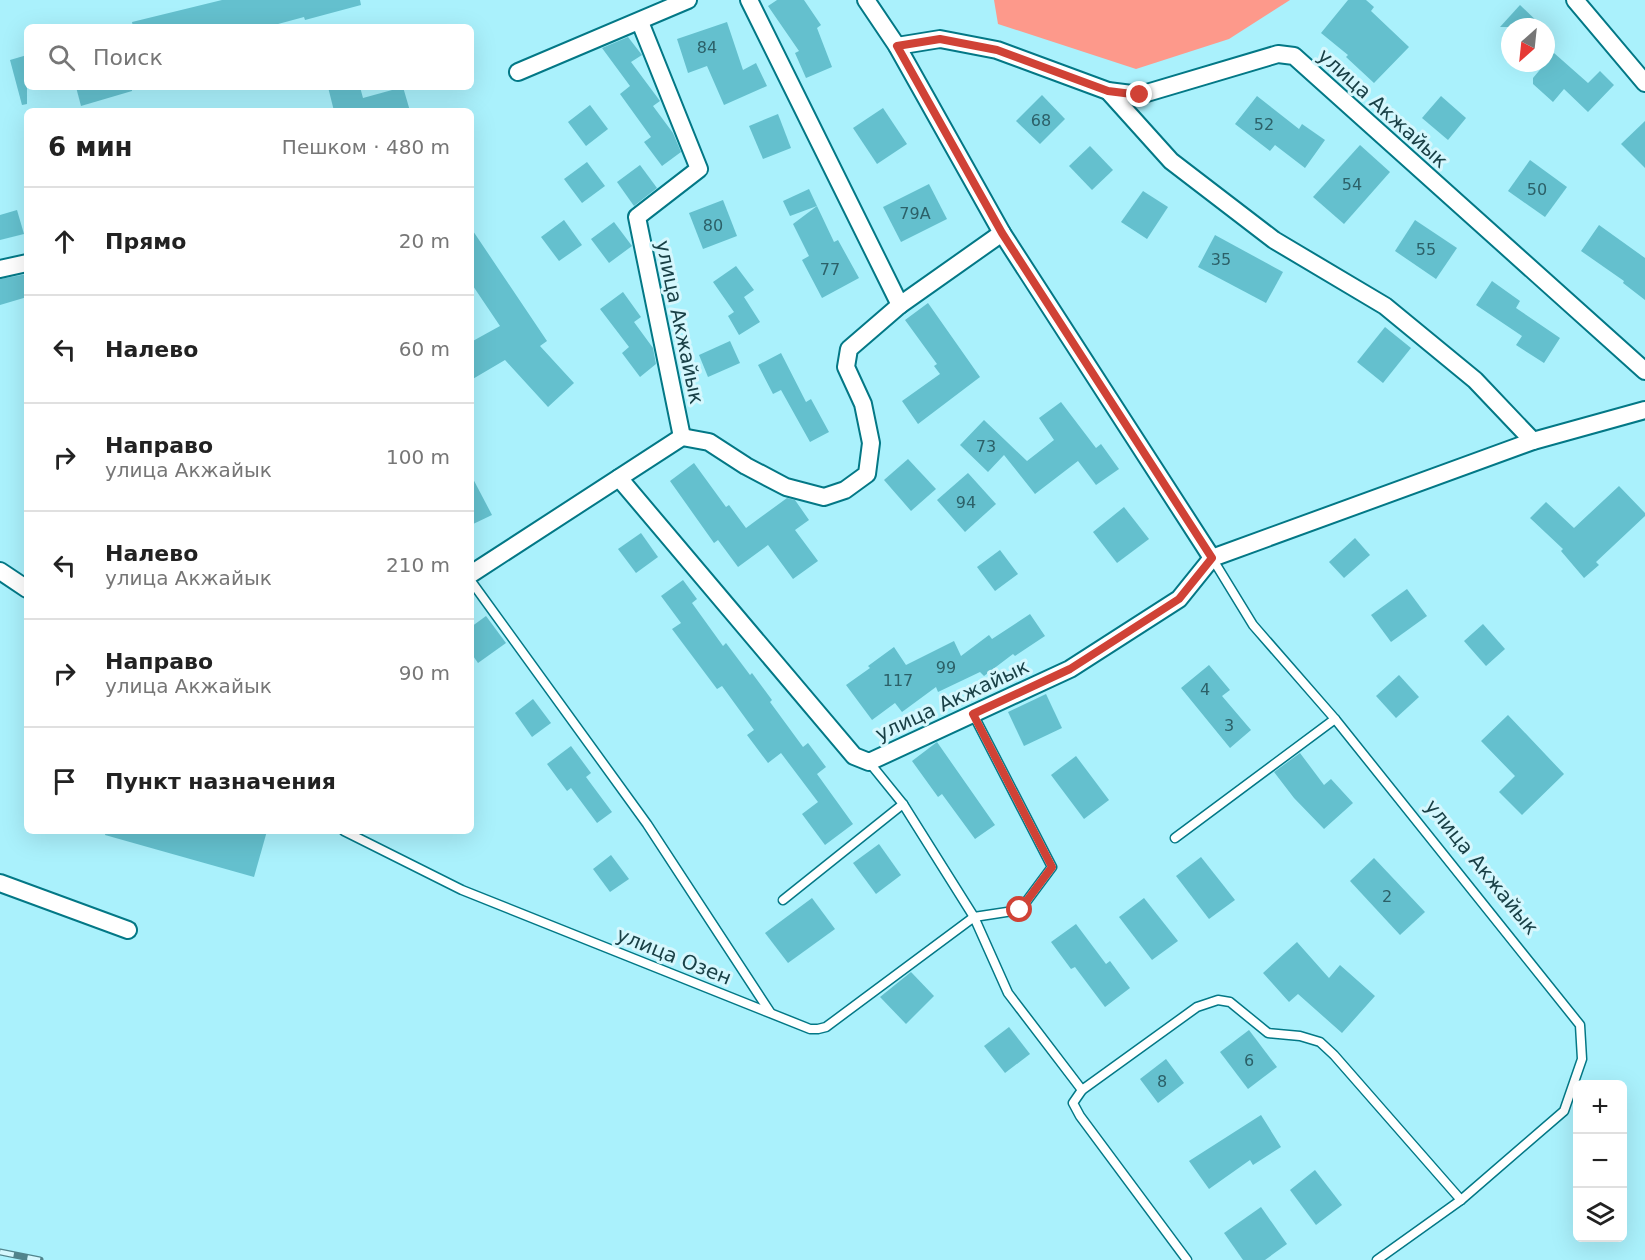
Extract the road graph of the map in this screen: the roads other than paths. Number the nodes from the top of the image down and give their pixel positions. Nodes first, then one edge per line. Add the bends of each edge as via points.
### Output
1 (688, 0) edge
2 (749, 0) edge
3 (866, 0) edge
4 (1575, 0) edge
5 (640, 22) junction
6 (897, 46) junction
7 (518, 72) dead end
8 (1645, 83) edge
9 (1108, 91) junction
10 (1002, 233) junction
11 (24, 264) edge
12 (0, 270) edge
13 (900, 305) junction
14 (1645, 371) edge
15 (1645, 410) edge
16 (682, 436) junction
17 (1533, 441) junction
18 (619, 478) junction
19 (1212, 558) junction
20 (0, 571) edge
21 (474, 572) edge
22 (474, 584) edge
23 (24, 587) edge
24 (973, 714) junction
25 (1335, 718) junction
26 (869, 762) junction
27 (903, 804) junction
28 (350, 834) edge
29 (1175, 838) dead end
30 (0, 883) edge
31 (783, 900) dead end
32 (974, 917) junction
33 (128, 930) dead end
34 (770, 1012) junction
35 (1082, 1090) junction
36 (1461, 1200) junction
37 (1187, 1260) edge
38 (1377, 1260) edge

1 - 5 street
2 - 13 street
3 - 6 street, улица Акжайык
4 - 8 street
5 - 7 street
5 - 16 street, улица Акжайык via 699,169 637,217
6 - 9 street, улица Акжайык via 940,39 997,50
6 - 10 street, улица Акжайык
9 - 14 street, улица Акжайык via 1140,95 1278,54 1294,56
9 - 17 street via 1171,161 1274,240 1394,313 1475,381
10 - 13 street
10 - 19 street, улица Акжайык
11 - 12 street
13 - 16 street via 849,349 846,367 863,404 871,443 867,474 845,490 824,497 786,487 709,442
15 - 17 street
16 - 18 street
17 - 19 street
18 - 21 street
18 - 26 street, улица Акжайык via 854,756
19 - 24 street, улица Акжайык via 1179,599 1070,669
19 - 25 lane, улица Акжайык via 1253,625
20 - 23 street
22 - 34 lane via 647,824
24 - 26 street, улица Акжайык
24 - 32 lane via 1052,867 1020,910
25 - 29 lane
25 - 36 lane, улица Акжайык via 1580,1025 1582,1059 1564,1111
26 - 27 lane
27 - 31 lane
27 - 32 lane
28 - 34 lane, улица Озен via 462,890
30 - 33 street
32 - 34 lane, улица Озен via 826,1027 810,1029
32 - 35 lane via 1008,993
35 - 36 lane via 1197,1007 1218,1000 1230,1002 1268,1033 1320,1042
35 - 37 lane via 1073,1103 1080,1116
36 - 38 lane, улица Акжайык

